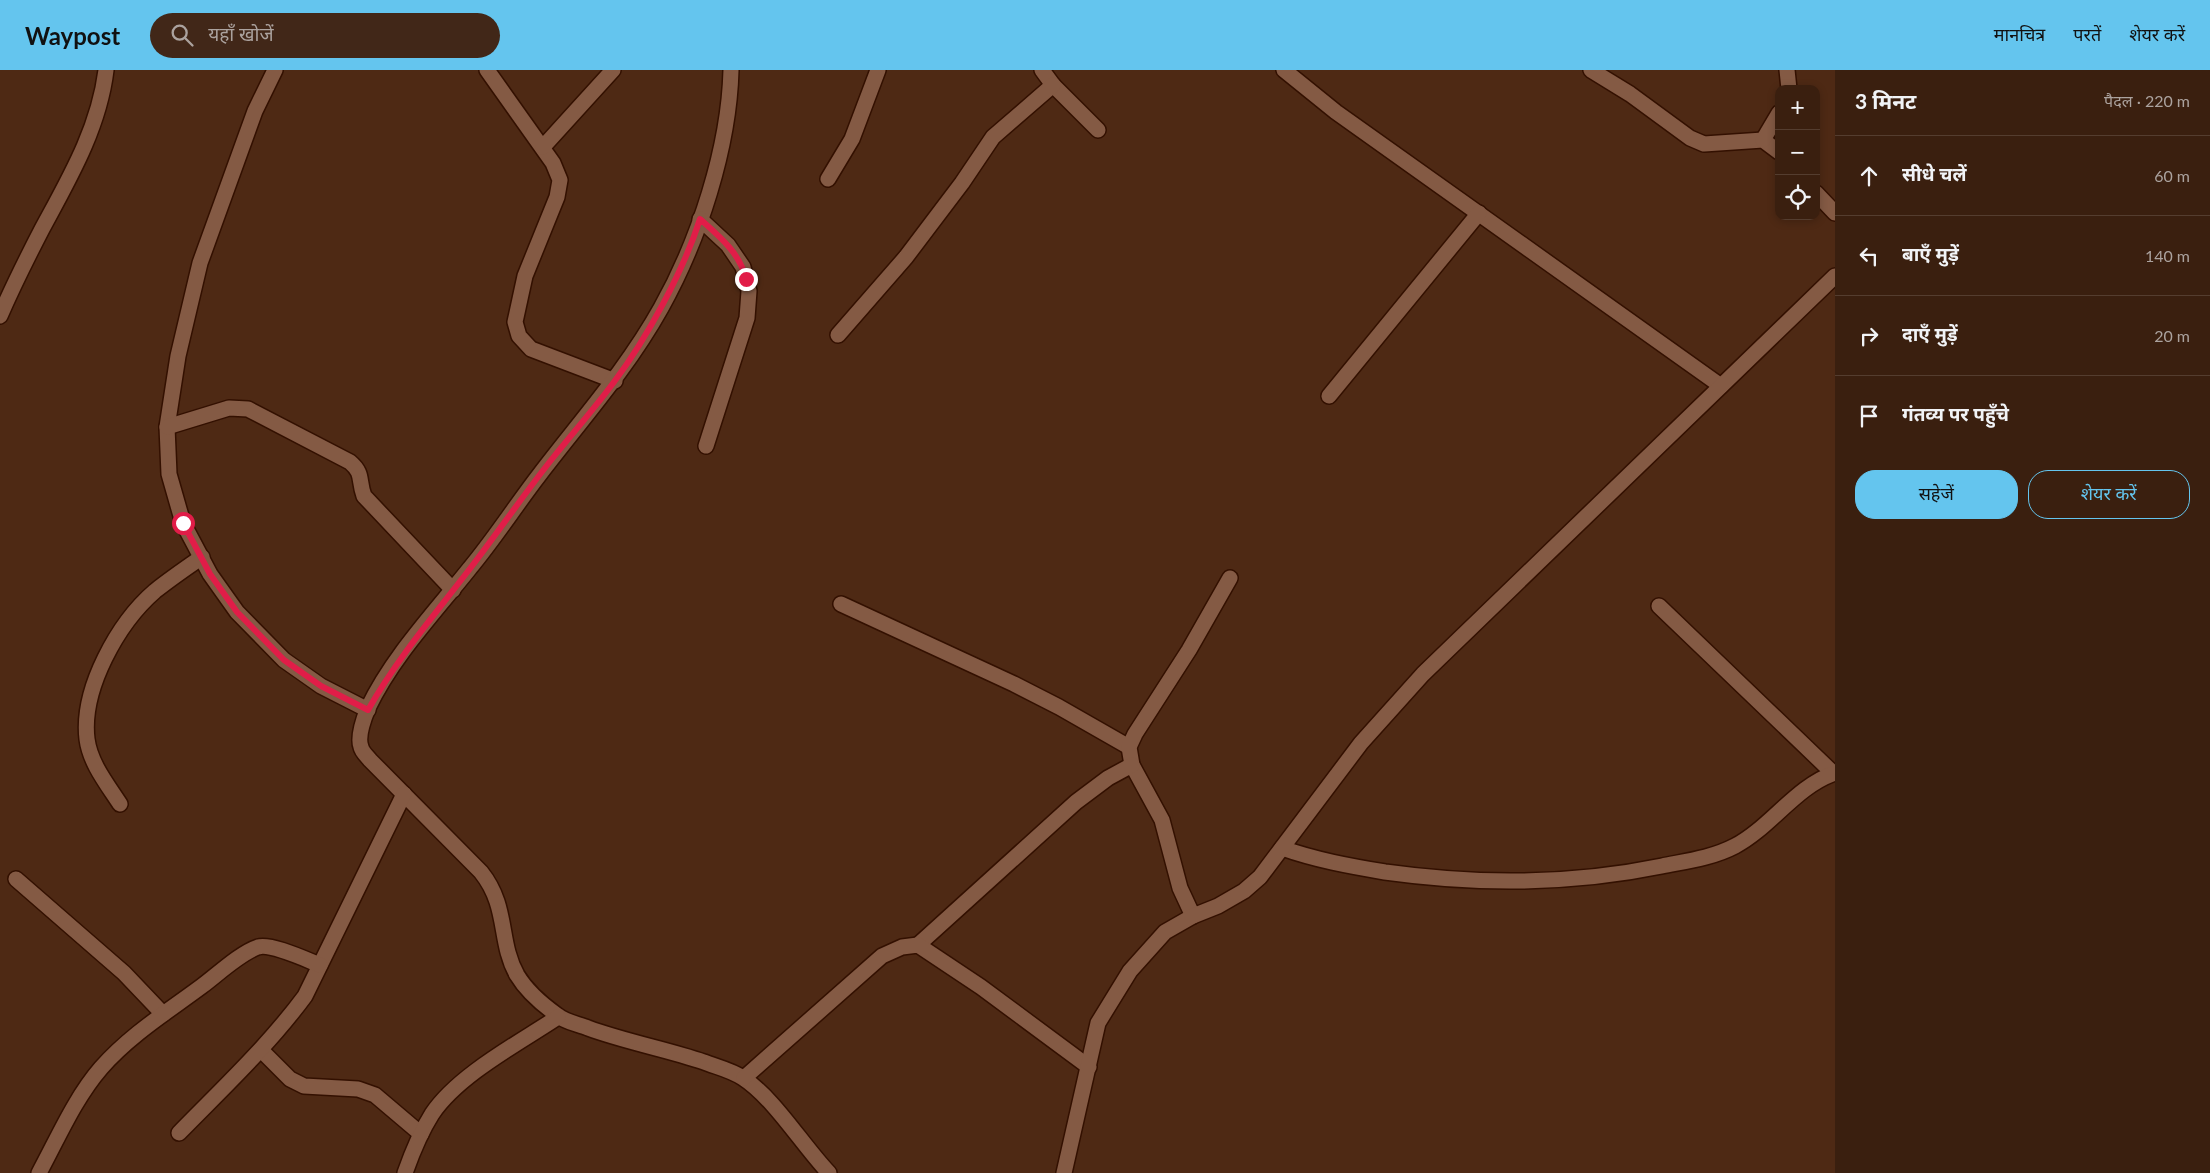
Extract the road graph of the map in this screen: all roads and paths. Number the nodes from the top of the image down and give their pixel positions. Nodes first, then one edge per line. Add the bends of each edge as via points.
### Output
1 (106, 70) edge
2 (275, 70) edge
3 (487, 70) edge
4 (613, 70) edge
5 (731, 70) edge
6 (878, 70) edge
7 (1042, 70) edge
8 (1284, 70) edge
9 (1591, 70) edge
10 (1787, 70) edge
11 (1053, 85) junction
12 (1789, 85) edge
13 (1775, 120) edge
14 (1098, 130) dead end
15 (1764, 140) junction
16 (543, 148) junction
17 (1775, 149) edge
18 (828, 179) dead end
19 (1820, 197) edge
20 (1479, 213) junction
21 (1835, 213) edge
22 (700, 219) junction
23 (1835, 276) edge
24 (0, 316) edge
25 (838, 335) dead end
26 (615, 381) junction
27 (1721, 386) junction
28 (1329, 396) dead end
29 (167, 427) junction
30 (706, 446) dead end
31 (202, 557) junction
32 (1230, 578) dead end
33 (453, 590) junction
34 (841, 604) dead end
35 (1659, 606) dead end
36 (368, 710) junction
37 (1129, 748) junction
38 (1132, 764) junction
39 (1834, 773) edge
40 (404, 794) junction
41 (120, 804) dead end
42 (1282, 848) junction
43 (16, 879) dead end
44 (1192, 916) junction
45 (918, 945) junction
46 (320, 965) junction
47 (163, 1014) junction
48 (558, 1017) junction
49 (261, 1050) junction
50 (1089, 1066) junction
51 (744, 1078) junction
52 (179, 1133) dead end
53 (421, 1134) junction
54 (39, 1173) edge
55 (405, 1173) edge
56 (830, 1173) edge
57 (1064, 1173) edge

1 - 24 street via 96,115 79,160
2 - 29 street via 255,111 200,262 178,356
3 - 16 street
4 - 16 street
5 - 22 street via 719,159
6 - 18 street via 852,140
7 - 11 street
8 - 20 street via 1336,112
9 - 15 street via 1690,138 1704,144
10 - 12 street
11 - 14 street
11 - 25 street via 993,137 906,257
13 - 15 street
15 - 17 street
16 - 26 street via 560,180 557,197 525,276 516,322 519,336 531,348
19 - 21 street
20 - 27 street
20 - 28 street
22 - 26 street via 661,307
22 - 30 street via 728,245 743,267 748,291 747,318
23 - 27 street
26 - 33 street
27 - 42 street via 1423,674 1361,743
29 - 31 street via 169,474 183,523
29 - 33 street via 229,408 248,409 350,462 362,478 364,496
31 - 36 street via 237,612 284,660 321,686
31 - 41 street via 155,591 126,621 94,684 86,712 87,741 96,766
32 - 37 street
33 - 36 street via 414,637
34 - 37 street via 1014,684
35 - 39 street
36 - 40 street via 360,735 360,747
37 - 38 street
38 - 44 street via 1162,820 1180,888
38 - 45 street via 1076,802
39 - 42 street via 1798,795 1760,830 1735,846 1709,857 1623,874 1530,882 1439,880 1313,859
40 - 46 street
40 - 48 street via 492,886 517,974
42 - 44 street via 1260,877 1244,891
43 - 47 street via 124,973
44 - 50 street via 1165,932 1130,971 1098,1023
45 - 50 street
45 - 51 street via 902,947 882,956
46 - 47 street via 259,946
46 - 49 street via 305,996
47 - 54 street via 128,1041 100,1069 78,1100
48 - 51 street via 607,1035 698,1060
48 - 53 street via 458,1086 433,1113
49 - 52 street
49 - 53 street via 290,1079 304,1086 358,1089 375,1094
50 - 57 street
51 - 56 street
53 - 55 street

